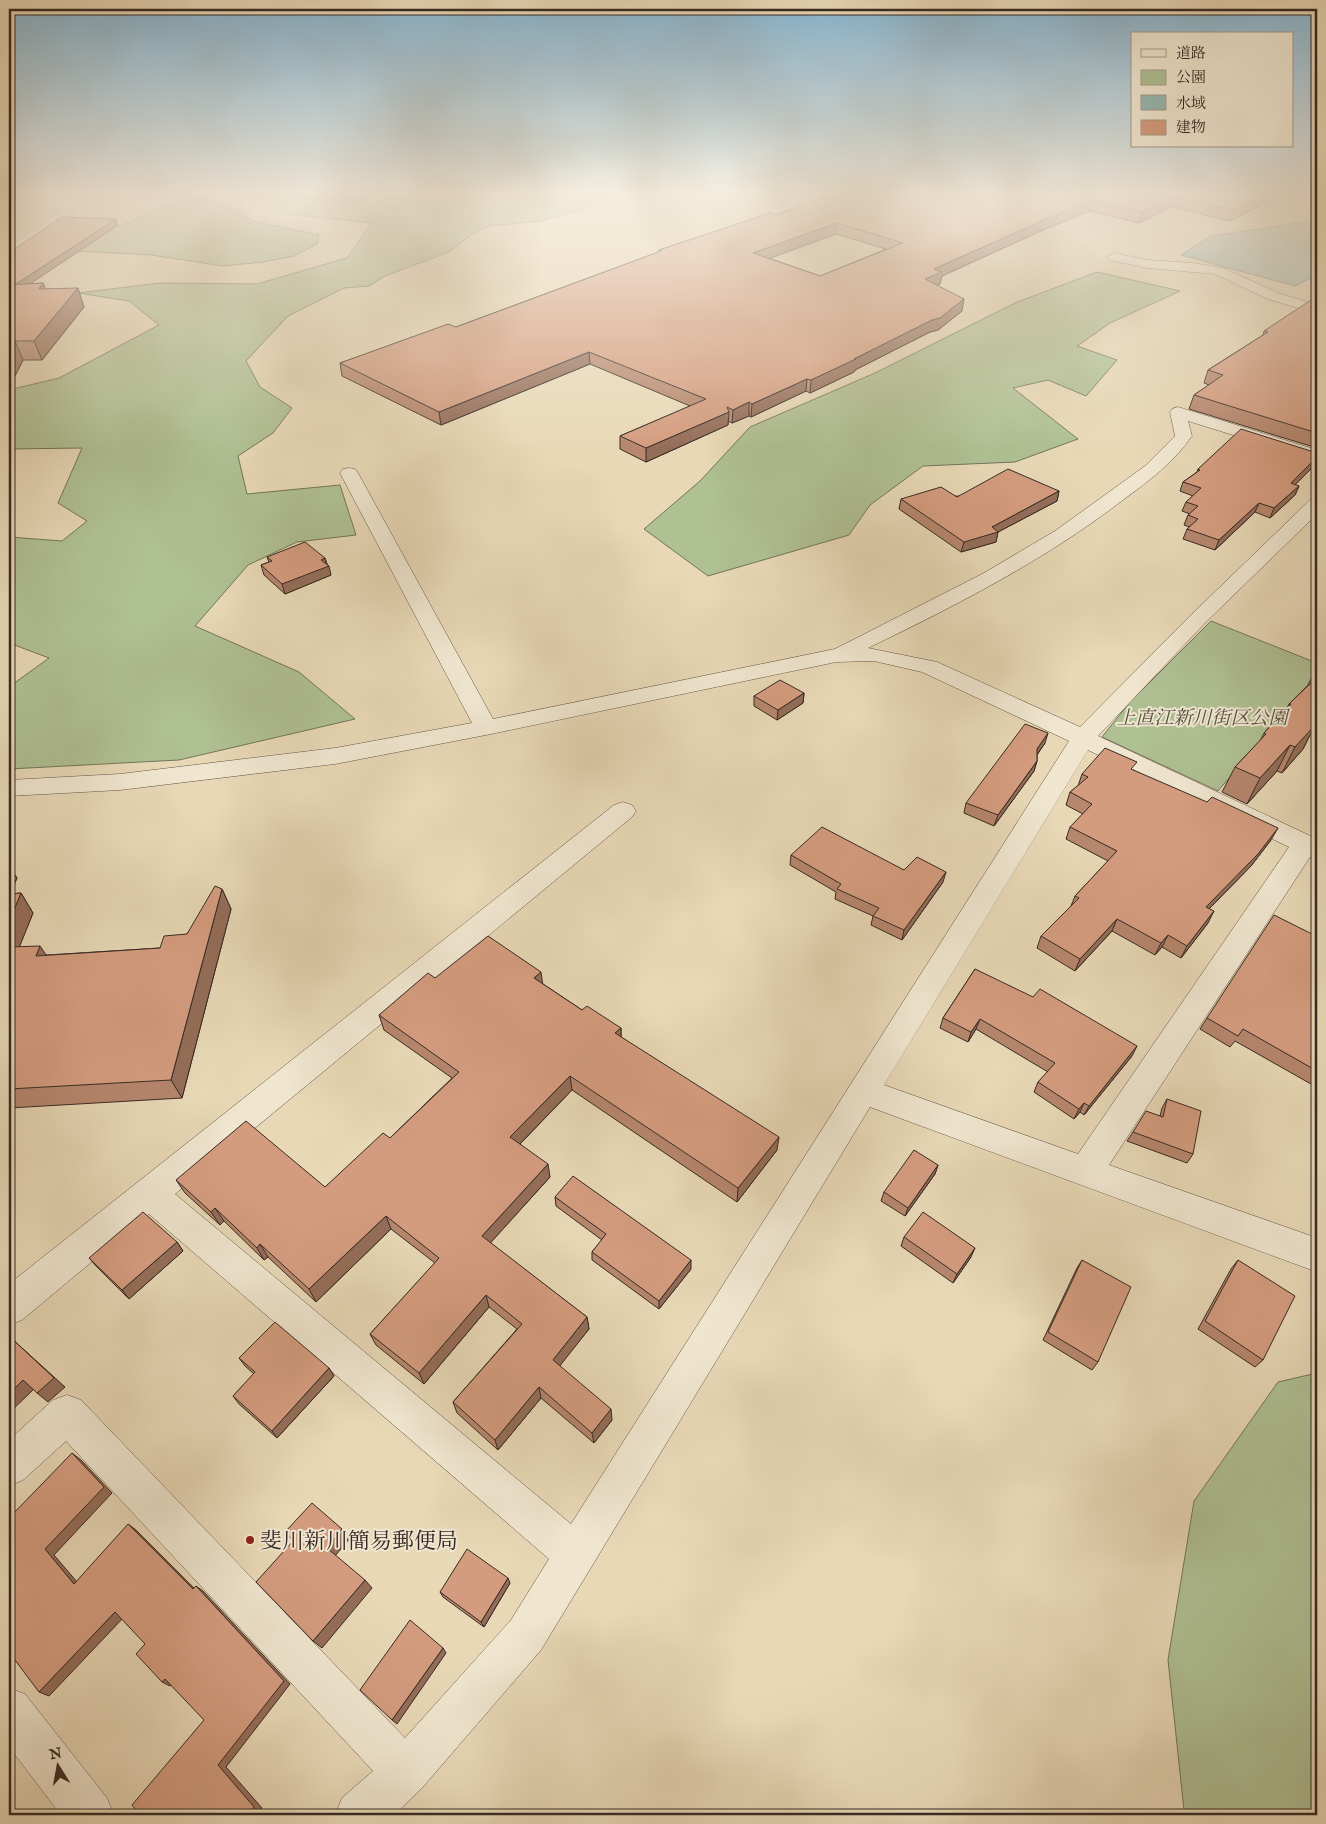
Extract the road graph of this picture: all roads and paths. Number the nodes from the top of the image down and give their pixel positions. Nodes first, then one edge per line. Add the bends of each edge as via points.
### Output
1 (1234, 278) edge
2 (1317, 310) edge
3 (1317, 456) edge
4 (349, 473) dead end
5 (1317, 504) edge
6 (836, 655) junction
7 (486, 728) junction
8 (1083, 738) junction
9 (9, 788) edge
10 (624, 811) dead end
11 (1311, 847) edge
12 (863, 1091) junction
13 (1086, 1172) junction
14 (149, 1192) junction
15 (1317, 1255) edge
16 (9, 1307) edge
17 (9, 1466) edge
18 (575, 1554) junction
19 (9, 1710) edge
20 (406, 1772) junction
21 (90, 1815) edge
22 (360, 1815) edge

1 - 2 street via 1273,296
3 - 6 street via 1178,412 1184,436 1173,452 1093,515 938,606
4 - 7 street
5 - 8 street via 1197,620
6 - 7 street
6 - 8 street via 874,654 929,667
7 - 9 street via 325,758 120,782
8 - 11 street
8 - 12 street
10 - 14 street
11 - 13 street
12 - 13 street
12 - 18 street
13 - 15 street
14 - 16 street
14 - 18 street
17 - 20 street via 67,1414
18 - 20 street via 526,1636
19 - 21 street
20 - 22 street

